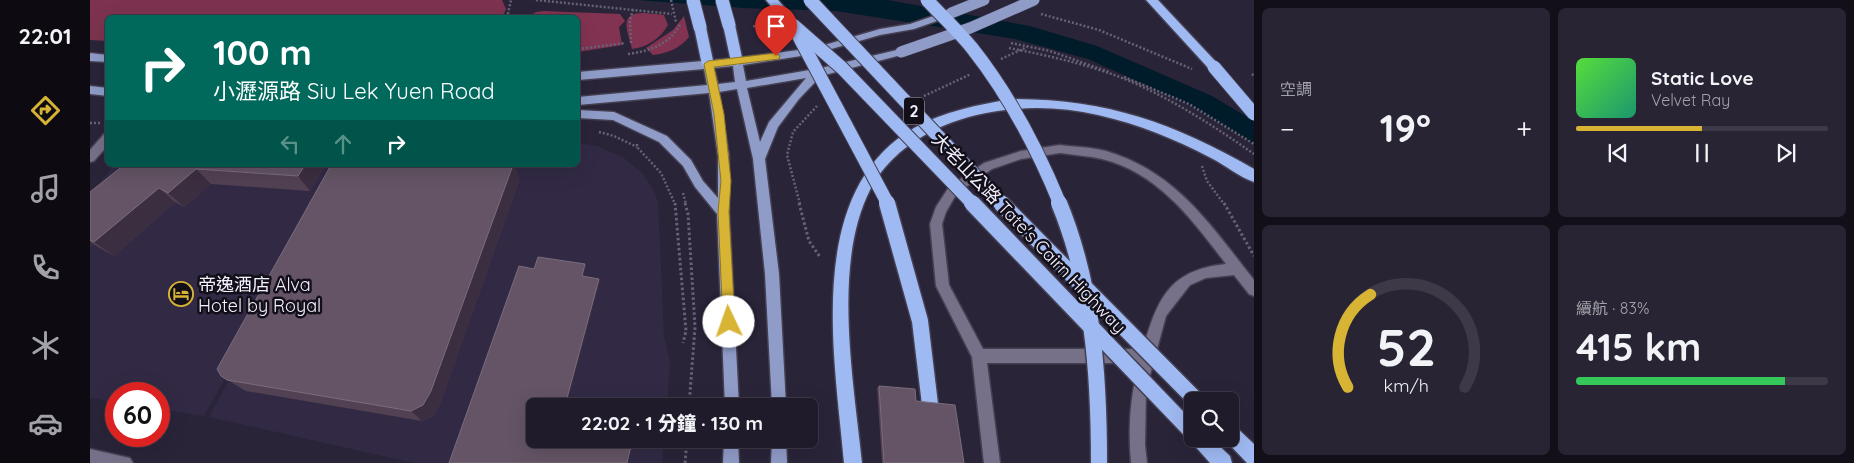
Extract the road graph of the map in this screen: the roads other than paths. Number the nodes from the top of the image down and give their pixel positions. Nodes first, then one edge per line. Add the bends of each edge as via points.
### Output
1 (693, 0) edge
2 (722, 0) edge
3 (772, 0) edge
4 (810, 0) edge
5 (927, 0) edge
6 (984, 0) edge
7 (1034, 0) edge
8 (1142, 0) edge
9 (1152, 0) edge
10 (1164, 13) junction
11 (793, 25) junction
12 (90, 57) edge
13 (105, 59) edge
14 (737, 62) junction
15 (708, 64) junction
16 (818, 72) junction
17 (580, 76) edge
18 (742, 85) junction
19 (714, 89) junction
20 (90, 90) edge
21 (105, 92) edge
22 (580, 101) edge
23 (580, 114) edge
24 (1254, 114) edge
25 (105, 140) edge
26 (90, 158) edge
27 (759, 159) junction
28 (1254, 176) edge
29 (723, 212) junction
30 (1238, 269) junction
31 (1254, 290) edge
32 (979, 356) junction
33 (1147, 361) junction
34 (1188, 392) edge
35 (732, 398) edge
36 (779, 398) edge
37 (1184, 424) edge
38 (1239, 443) edge
39 (1208, 447) edge
40 (731, 448) edge
41 (779, 448) edge
42 (90, 457) edge
43 (1254, 457) edge
44 (125, 463) edge
45 (730, 463) edge
46 (778, 463) edge
47 (853, 463) edge
48 (937, 463) edge
49 (992, 463) edge
50 (1099, 463) edge
51 (1139, 463) edge
52 (1224, 463) edge

1 - 15 highway, bridge
2 - 14 highway, bridge
3 - 11 highway, 大老山公路 Tate's Cairn Highway / 2
4 - 34 highway, 大老山公路 Tate's Cairn Highway / 2, bridge via 1019,222
5 - 50 highway, bridge via 973,49 998,82 1028,132 1061,205 1088,301 1098,386
6 - 14 main road, bridge via 911,27 880,32 814,51
7 - 16 main road, bridge via 970,28 901,52
8 - 10 highway
9 - 10 highway
10 - 24 highway, bridge
11 - 37 highway, 大老山公路 Tate's Cairn Highway / 2, bridge via 842,68
11 - 48 highway, bridge via 886,198 920,321
12 - 13 main road
14 - 15 main road
14 - 18 main road
15 - 17 main road
15 - 19 main road
16 - 18 main road
16 - 27 main road via 774,125
18 - 19 main road
18 - 27 main road
19 - 22 main road
19 - 29 main road via 726,181
20 - 21 main road
23 - 29 main road via 614,116 663,139 687,163 699,184
25 - 26 street
27 - 36 main road via 772,274
28 - 47 highway via 1212,151 1168,131 1126,117 1083,108 1039,104 1000,106 950,117 919,131 893,151 870,178 858,201 845,246 841,291
29 - 35 main road
30 - 31 street
30 - 32 street via 1187,205 1156,179 1132,166 1104,155 1074,150 1043,151 1005,159 988,166 953,190 936,224 943,286
30 - 33 street via 1205,272 1185,281 1160,313
32 - 33 street via 1135,356
32 - 49 street
33 - 51 street via 1139,390
38 - 43 highway
39 - 52 highway
40 - 45 main road
41 - 46 main road
42 - 44 street

